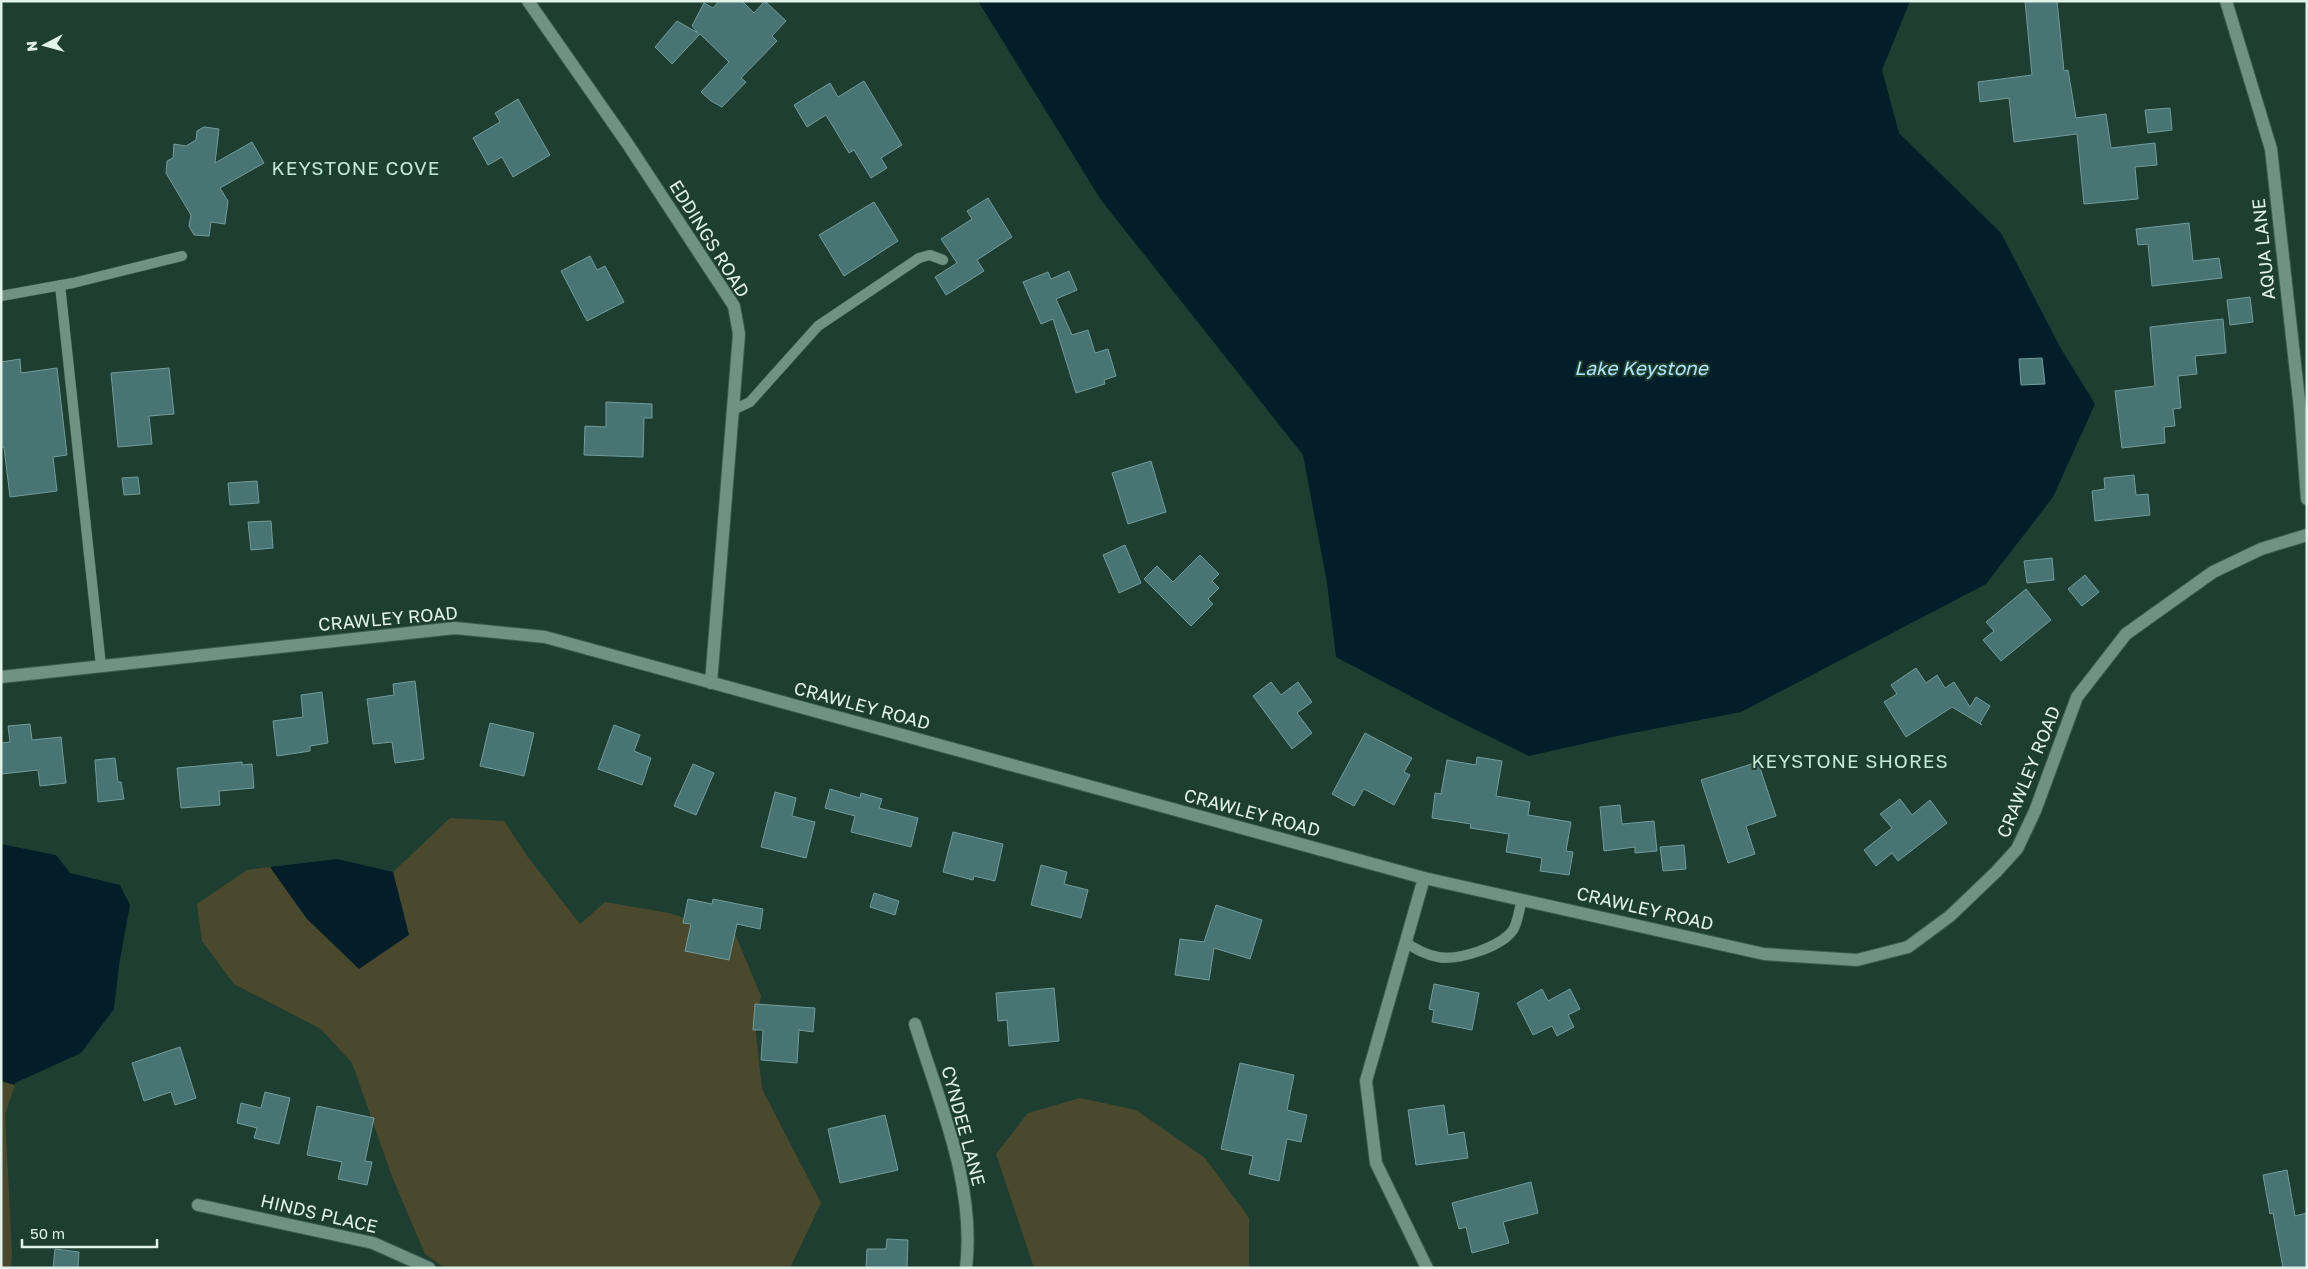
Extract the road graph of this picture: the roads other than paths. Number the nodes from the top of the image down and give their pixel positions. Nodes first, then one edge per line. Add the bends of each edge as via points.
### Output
1 (528, 1) edge
2 (2226, 1) edge
3 (182, 256) dead end
4 (943, 260) dead end
5 (60, 285) junction
6 (1, 296) edge
7 (733, 410) junction
8 (2307, 499) edge
9 (2307, 536) edge
10 (101, 666) junction
11 (1, 677) edge
12 (711, 683) junction
13 (1424, 878) junction
14 (1522, 900) junction
15 (1406, 944) junction
16 (915, 1024) dead end
17 (198, 1205) dead end
18 (429, 1268) edge
19 (966, 1268) edge
20 (1427, 1268) edge

1 - 7 street, EDDINGS ROAD via 627,143 734,306 739,334
2 - 8 street, AQUA LANE via 2270,149 2300,408
3 - 5 lane
4 - 7 lane via 930,255 919,258 818,326 750,402
5 - 6 lane
5 - 10 lane
7 - 12 street, EDDINGS ROAD
9 - 14 street, CRAWLEY ROAD via 2261,549 2212,572 2126,634 2077,697 2035,811 2017,850 1950,916 1908,947 1857,960 1764,954
10 - 11 street, CRAWLEY ROAD
10 - 12 street, CRAWLEY ROAD via 455,628 545,637
12 - 13 street, CRAWLEY ROAD
13 - 14 street, CRAWLEY ROAD
13 - 15 street
14 - 15 lane via 1514,928 1506,938 1472,953 1440,958
15 - 20 street via 1366,1081 1376,1164
16 - 19 street, CYNDEE LANE via 963,1178 969,1244
17 - 18 street, HINDS PLACE via 373,1243

